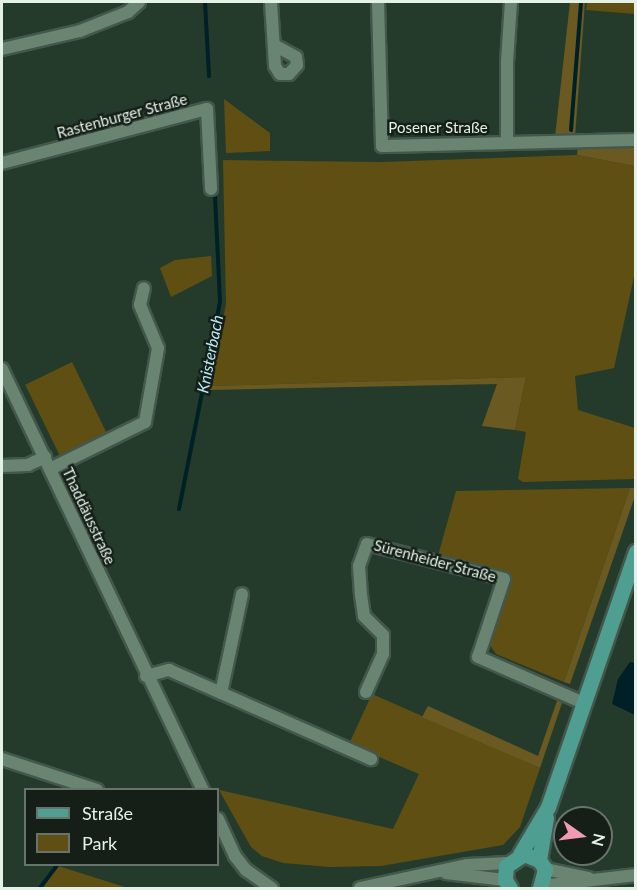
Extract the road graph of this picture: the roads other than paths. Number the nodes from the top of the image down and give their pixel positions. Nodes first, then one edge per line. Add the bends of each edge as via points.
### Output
1 (139, 2) edge
2 (271, 2) edge
3 (378, 2) edge
4 (511, 2) edge
5 (274, 45) dead end
6 (2, 49) edge
7 (636, 140) edge
8 (507, 142) junction
9 (2, 163) edge
10 (211, 189) dead end
11 (144, 288) dead end
12 (2, 369) edge
13 (48, 463) junction
14 (2, 466) edge
15 (636, 552) edge
16 (242, 594) dead end
17 (146, 676) junction
18 (366, 692) dead end
19 (221, 693) junction
20 (584, 703) junction
21 (2, 759) edge
22 (370, 759) dead end
23 (94, 788) edge
24 (202, 788) edge
25 (548, 807) junction
26 (219, 821) edge
27 (514, 859) junction
28 (542, 865) junction
29 (439, 872) junction
30 (636, 875) edge
31 (599, 880) junction
32 (507, 884) edge
33 (541, 887) edge
34 (272, 888) edge
35 (360, 888) edge

1 - 6 street via 128,12 80,31
2 - 5 street
3 - 8 street, Posener Straße via 382,146
4 - 8 street
7 - 8 street, Posener Straße
9 - 10 street, Rastenburger Straße via 207,109
11 - 13 street via 140,305 158,348 145,422
12 - 13 street, Thaddäusstraße
13 - 14 street
13 - 17 street, Thaddäusstraße
15 - 20 main road
16 - 19 street
17 - 19 street via 169,670
17 - 24 street, Thaddäusstraße
18 - 20 street, Sürenheider Straße via 383,654 383,634 364,616 359,566 367,544 504,579 478,657
19 - 22 street
20 - 25 main road
21 - 23 street
25 - 27 main road
25 - 28 main road
26 - 34 street via 235,856 253,876
27 - 28 main road
27 - 29 street
27 - 32 main road
28 - 31 street
28 - 33 main road
29 - 32 street
29 - 35 street
30 - 31 street
31 - 33 street

